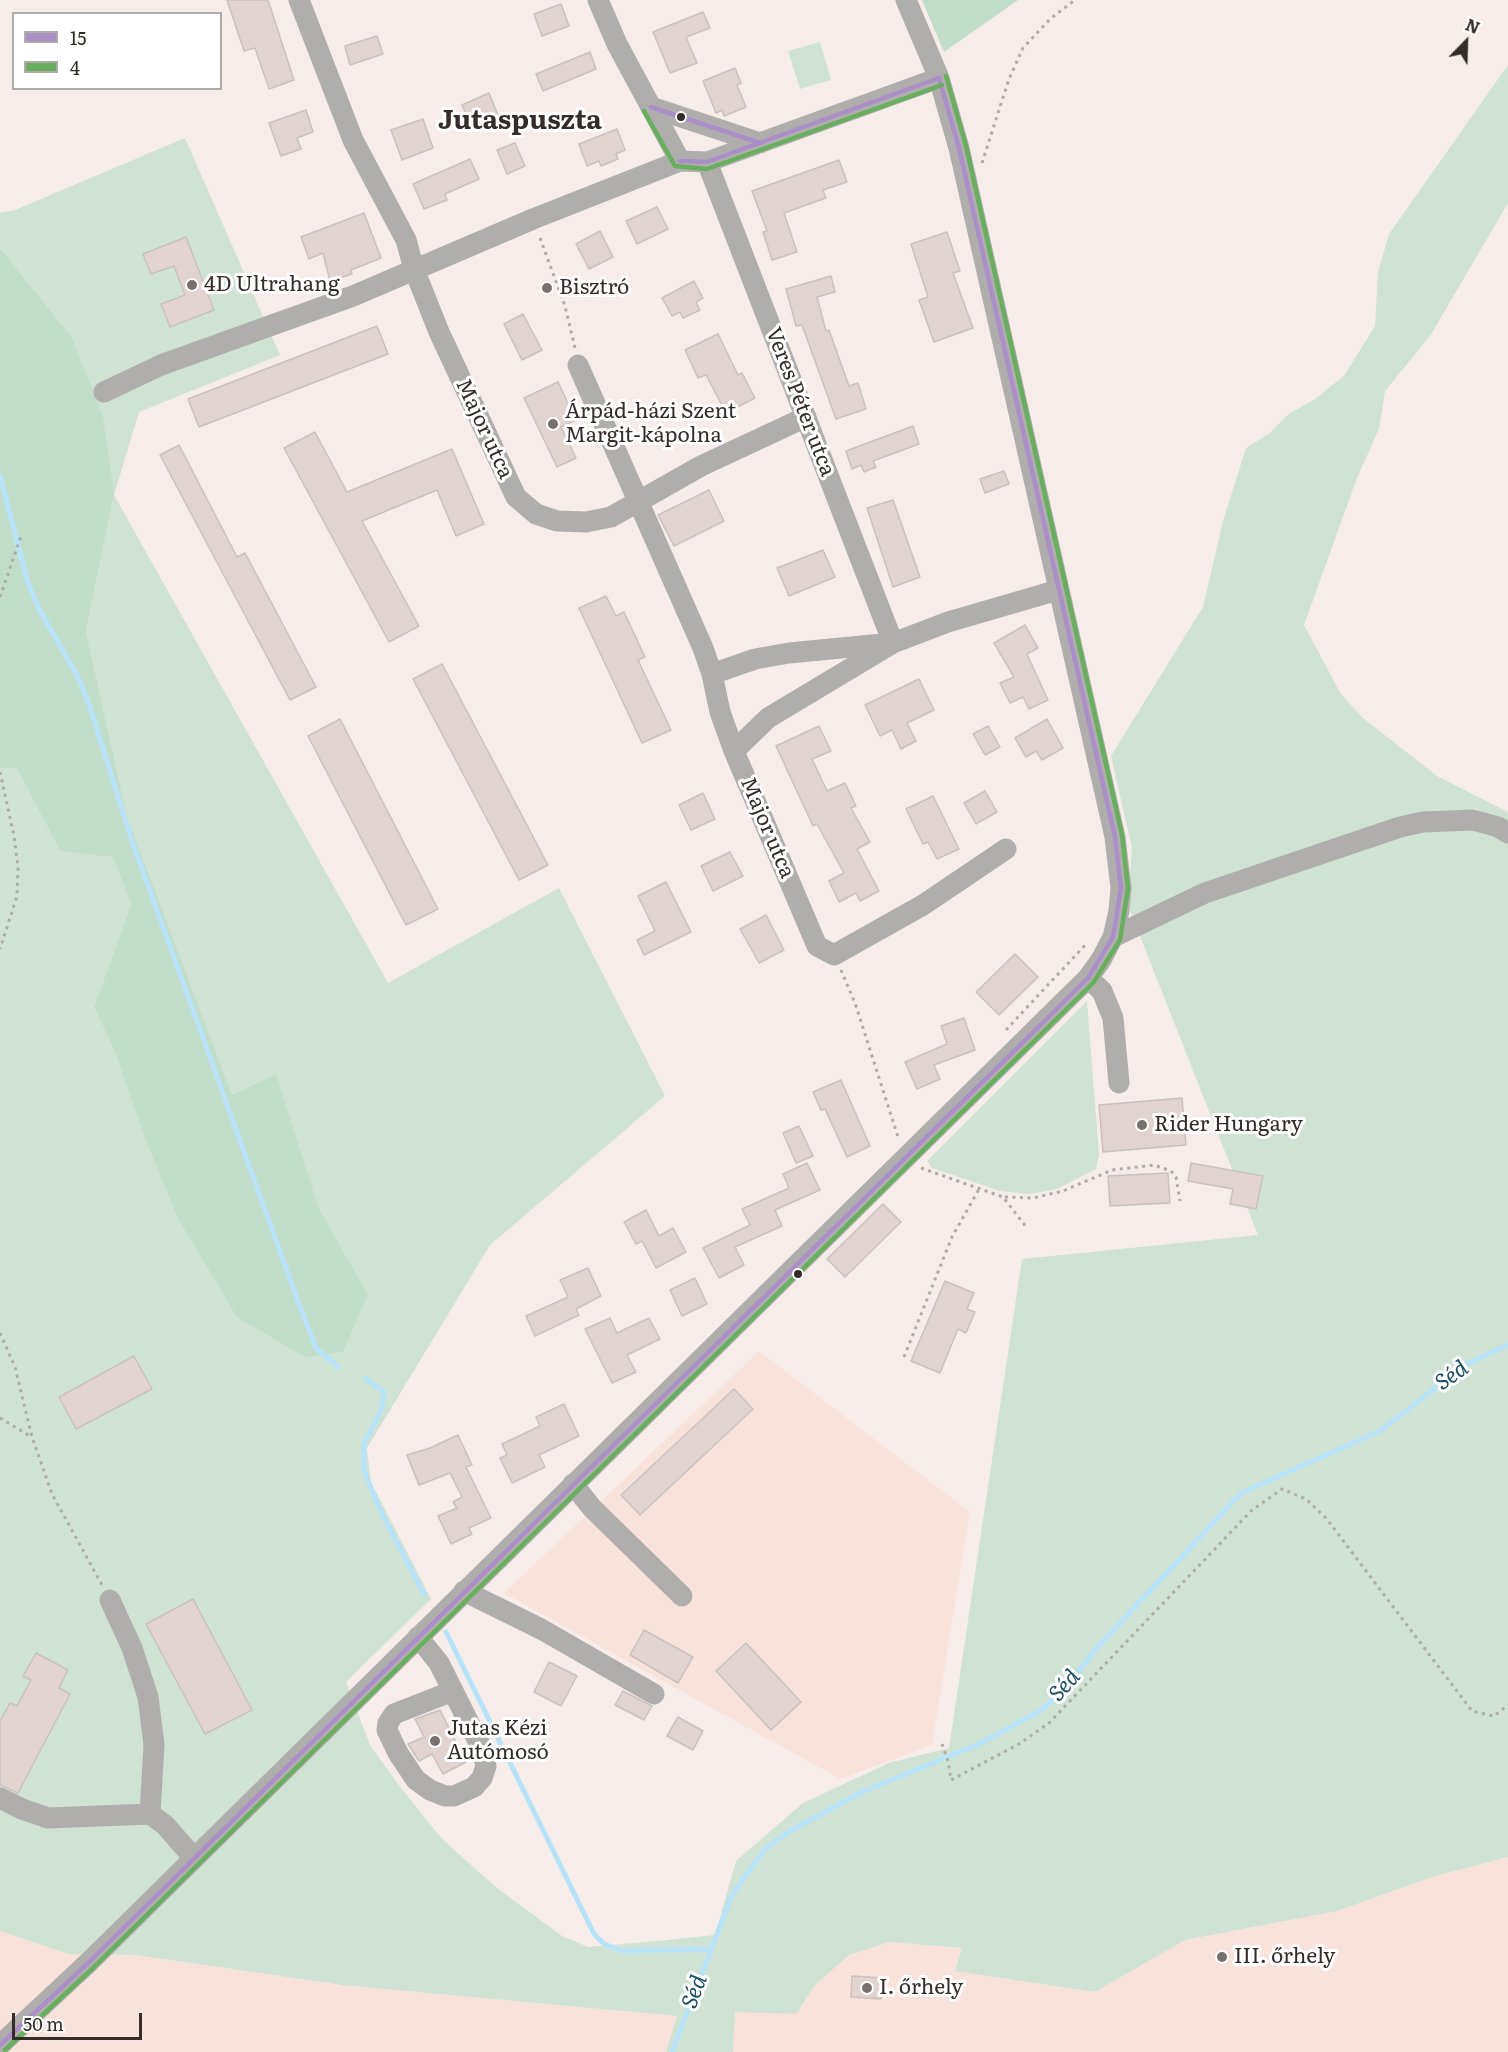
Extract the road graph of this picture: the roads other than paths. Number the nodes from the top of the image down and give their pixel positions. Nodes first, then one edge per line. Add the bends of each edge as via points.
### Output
1 (299, 0) edge
2 (598, 0) edge
3 (906, 0) edge
4 (939, 78) junction
5 (651, 107) junction
6 (760, 143) junction
7 (680, 161) junction
8 (706, 162) junction
9 (414, 269) junction
10 (578, 365) road end
11 (104, 392) dead end
12 (806, 417) junction
13 (639, 503) junction
14 (1058, 590) junction
15 (893, 643) junction
16 (712, 674) junction
17 (734, 751) junction
18 (1508, 833) edge
19 (1006, 849) dead end
20 (1113, 937) junction
21 (1088, 978) junction
22 (1119, 1083) dead end
23 (573, 1484) junction
24 (464, 1591) junction
25 (682, 1596) dead end
26 (110, 1600) road end
27 (418, 1637) junction
28 (453, 1691) junction
29 (654, 1694) dead end
30 (0, 1798) edge
31 (150, 1814) junction
32 (193, 1857) junction
33 (0, 2045) edge

1 - 9 street, Major utca via 352,140 406,240
2 - 5 street
3 - 4 street
4 - 6 street
4 - 14 street via 959,148
5 - 6 street
5 - 7 street
6 - 8 street
7 - 8 street
7 - 9 street
8 - 12 street, Veres Péter utca
9 - 11 street via 353,296 161,365
9 - 13 street, Major utca via 516,497 536,514 557,521 586,522 611,517
10 - 13 street, Major utca
12 - 13 street via 700,466
12 - 15 street, Veres Péter utca
13 - 16 street, Major utca
14 - 15 street via 948,622
14 - 20 street via 1115,837 1120,888
15 - 16 street via 789,653 755,659
15 - 17 street via 768,718
16 - 17 street, Major utca
17 - 19 street, Major utca via 817,946 834,955 923,905
18 - 20 street via 1473,820 1440,820 1400,827 1205,893
20 - 21 street
21 - 22 street via 1101,991 1113,1018
21 - 23 street
23 - 24 street
23 - 25 street via 592,1508
24 - 27 street
24 - 29 street via 541,1629
26 - 31 street via 132,1648 148,1698 154,1745
27 - 28 street via 439,1663
27 - 32 street
28 - 28 street via 486,1766 474,1786 445,1796 416,1780 387,1730 394,1714
30 - 31 street via 48,1818
31 - 32 street
32 - 33 street via 88,1964

